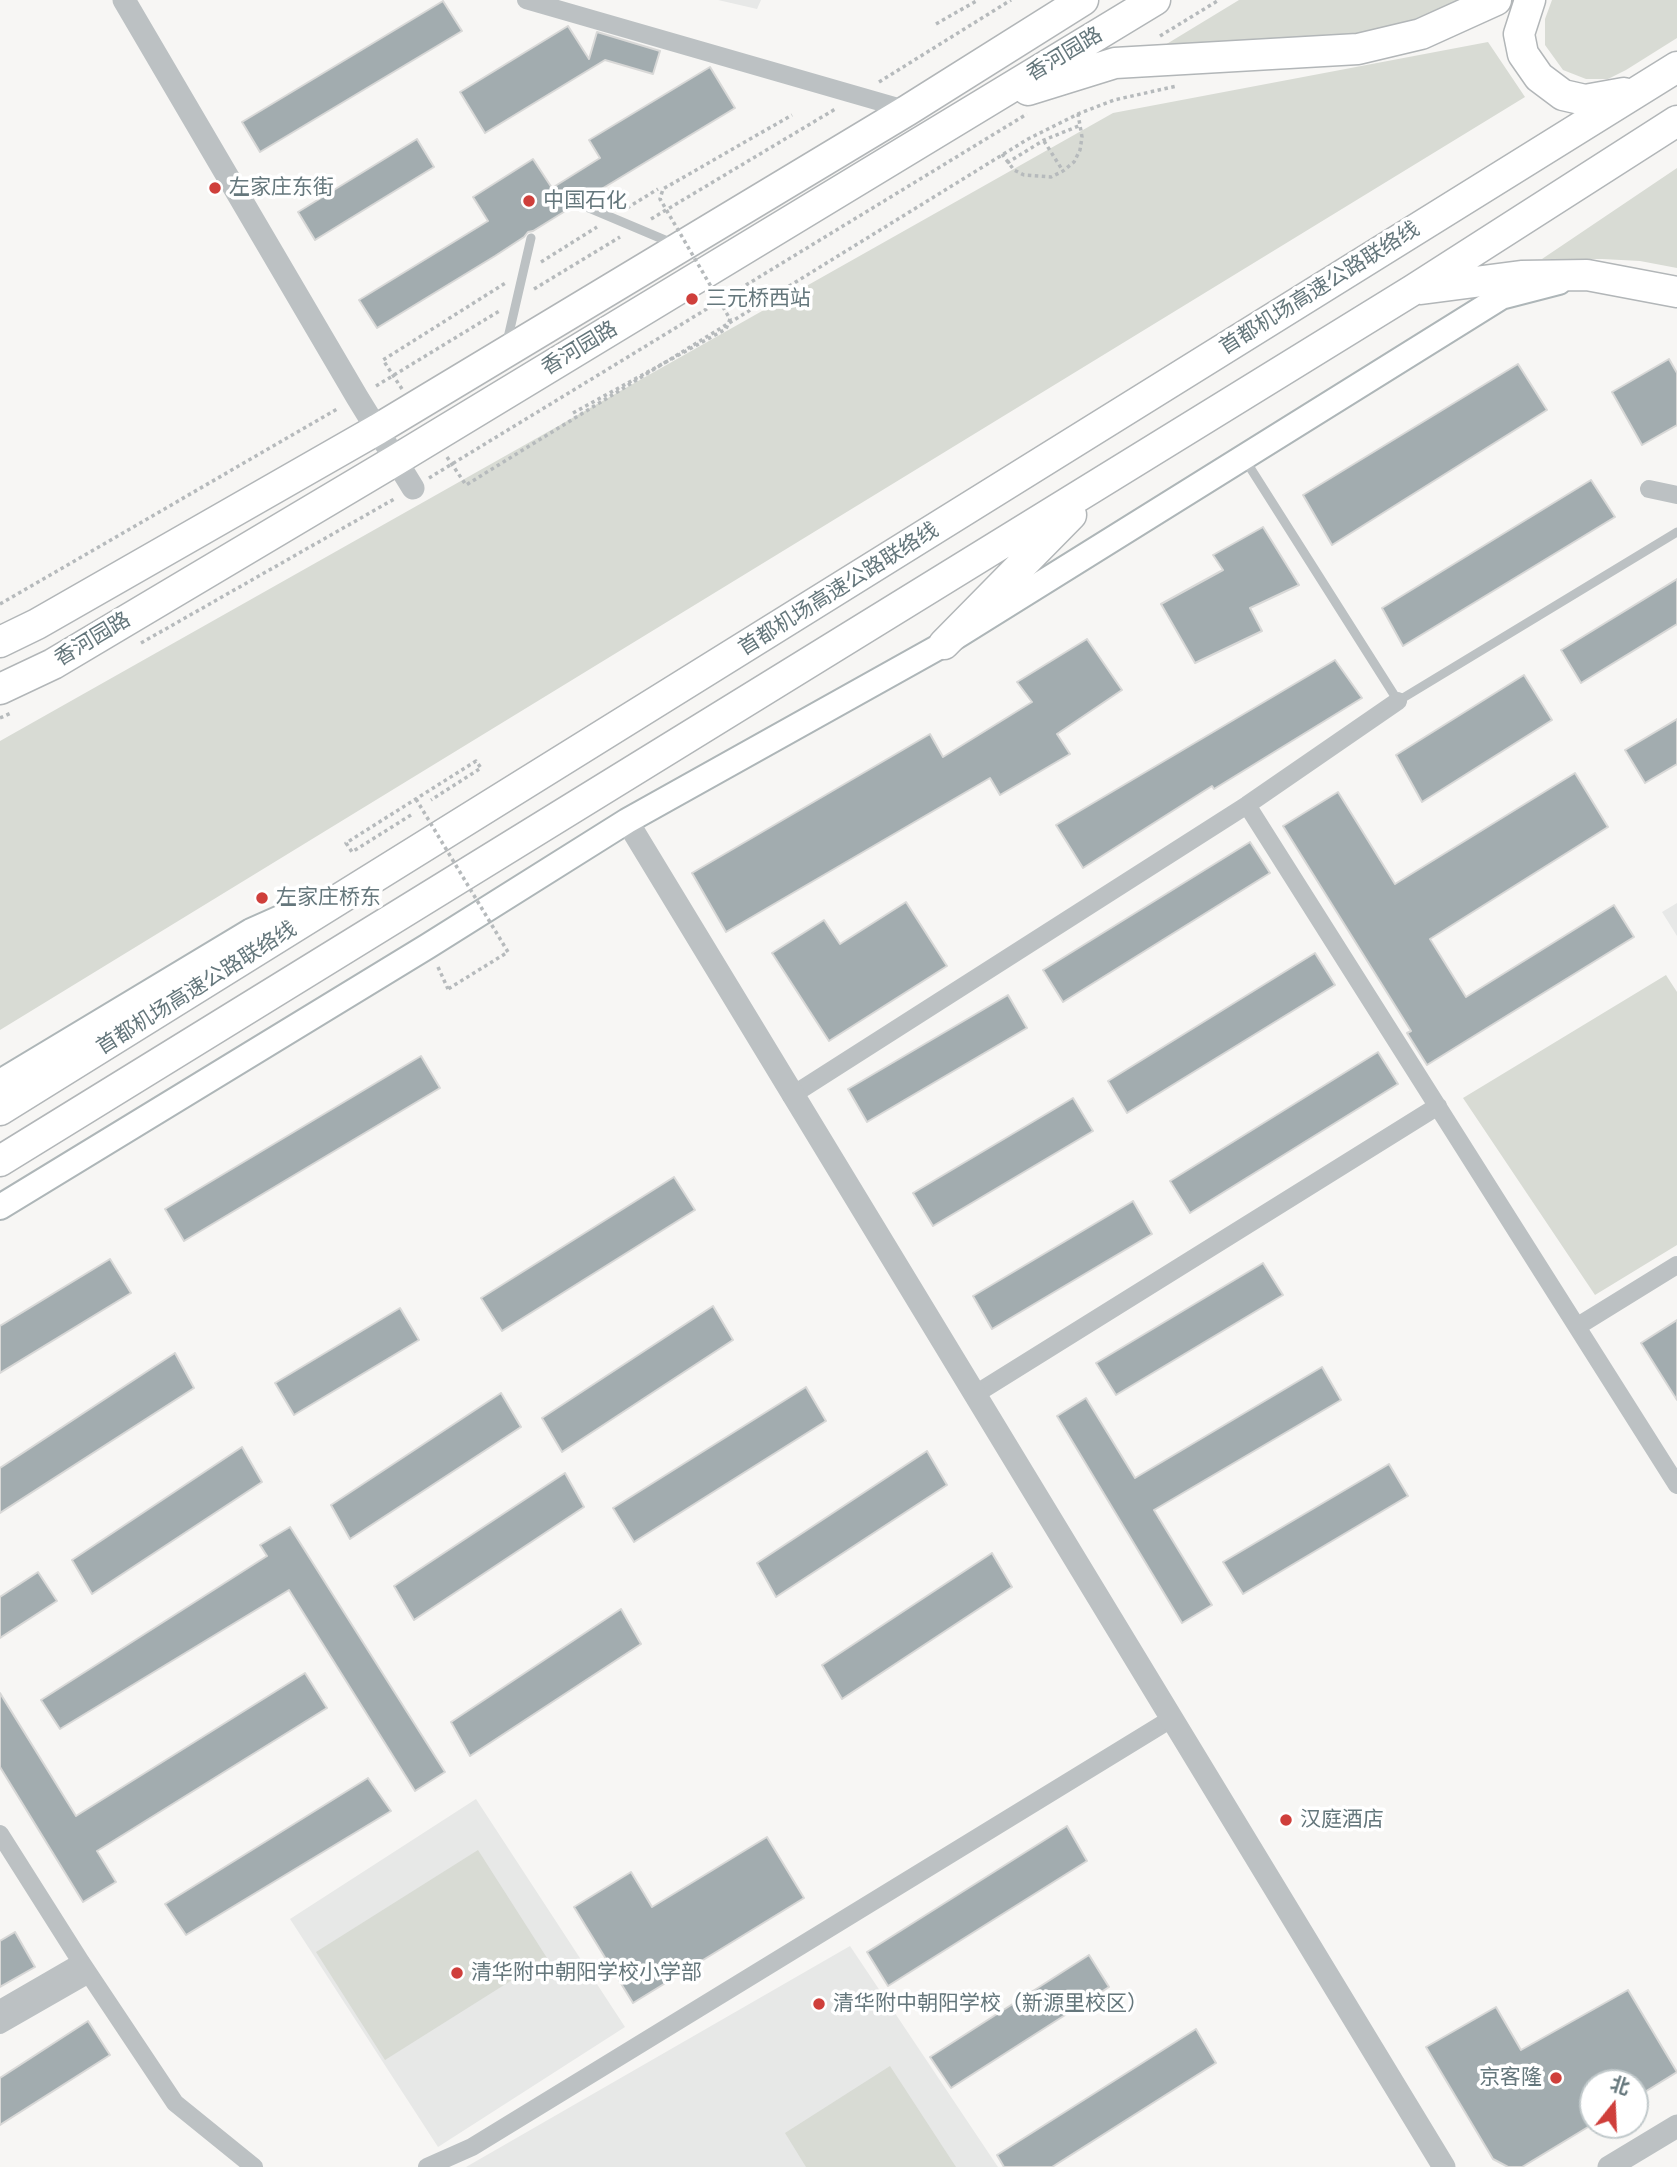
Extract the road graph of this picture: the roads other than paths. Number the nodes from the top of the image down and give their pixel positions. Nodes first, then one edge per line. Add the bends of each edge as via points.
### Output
1 (124, 0) edge
2 (526, 0) edge
3 (1045, 0) edge
4 (1083, 0) edge
5 (1155, 0) edge
6 (1496, 0) edge
7 (1523, 5) edge
8 (1014, 43) junction
9 (1677, 67) edge
10 (1638, 91) junction
11 (984, 104) junction
12 (908, 110) junction
13 (1677, 121) edge
14 (582, 205) dead end
15 (531, 238) dead end
16 (680, 247) junction
17 (1587, 275) junction
18 (1413, 290) junction
19 (1677, 292) edge
20 (504, 353) junction
21 (378, 429) junction
22 (1244, 457) junction
23 (396, 460) junction
24 (1106, 480) junction
25 (413, 488) road end
26 (1649, 489) dead end
27 (1677, 495) edge
28 (1677, 532) edge
29 (0, 642) edge
30 (944, 644) junction
31 (6, 701) edge
32 (1398, 701) junction
33 (1247, 805) junction
34 (626, 821) junction
35 (419, 851) junction
36 (0, 1082) edge
37 (792, 1096) junction
38 (1438, 1106) junction
39 (0, 1111) edge
40 (0, 1161) edge
41 (0, 1207) edge
42 (1677, 1265) edge
43 (1578, 1326) junction
44 (974, 1395) junction
45 (1677, 1485) edge
46 (1171, 1719) junction
47 (0, 1834) edge
48 (85, 1968) junction
49 (0, 2009) edge
50 (0, 2025) edge
51 (1677, 2126) edge
52 (254, 2167) edge
53 (427, 2167) edge
54 (1444, 2167) edge
55 (1609, 2167) edge

1 - 21 street
2 - 12 street
3 - 8 highway
4 - 8 highway, 香河园路
5 - 11 highway, 香河园路
6 - 11 highway via 1421,34 1358,49 1115,63
7 - 10 highway via 1519,34 1523,54 1539,77 1563,95 1585,100
8 - 12 highway, 香河园路
9 - 10 highway, 首都机场高速公路联络线
10 - 35 highway, 首都机场高速公路联络线
11 - 23 highway, 香河园路
12 - 16 highway, 香河园路
13 - 18 highway, 首都机场高速公路联络线
14 - 16 lane
15 - 20 lane
16 - 20 highway, 香河园路
17 - 18 highway via 1521,276
17 - 19 highway
17 - 22 main road via 1502,297
18 - 24 highway, 首都机场高速公路联络线
20 - 21 highway, 香河园路
21 - 23 street
21 - 29 highway, 香河园路
22 - 30 main road
22 - 32 lane
23 - 25 street
23 - 31 highway, 香河园路 via 53,664
24 - 30 highway
24 - 40 highway, 首都机场高速公路联络线
26 - 27 street
28 - 32 lane
30 - 34 main road
32 - 33 street
33 - 37 street
33 - 38 street
34 - 37 street
34 - 41 main road
35 - 36 main road via 251,931
35 - 39 highway, 首都机场高速公路联络线
37 - 44 street
38 - 43 street
38 - 44 street
42 - 43 street
43 - 45 street
44 - 46 street
46 - 53 street via 472,2147
46 - 54 street
47 - 48 street
48 - 49 street
48 - 50 street
48 - 52 street via 175,2103
51 - 55 street

